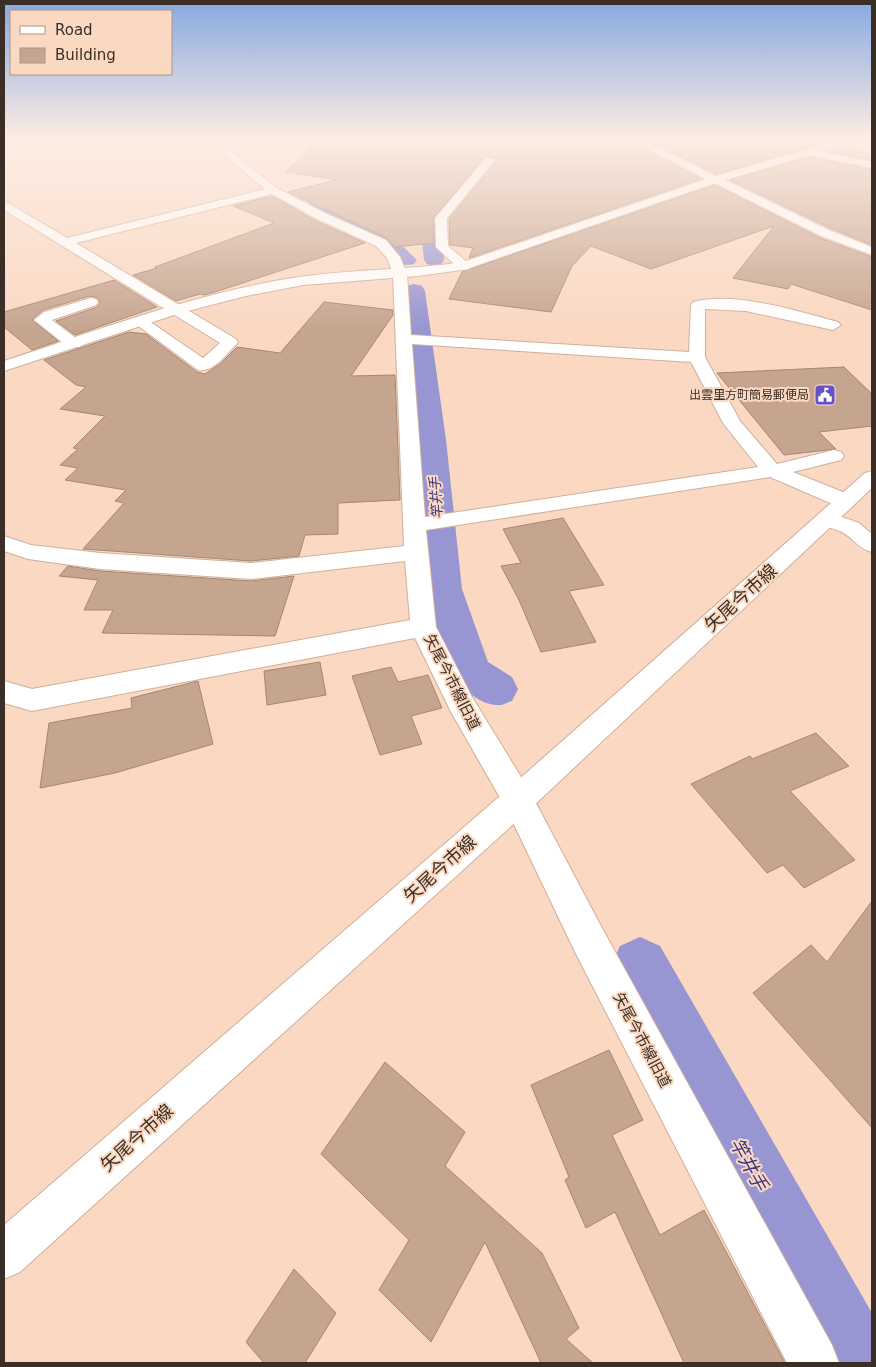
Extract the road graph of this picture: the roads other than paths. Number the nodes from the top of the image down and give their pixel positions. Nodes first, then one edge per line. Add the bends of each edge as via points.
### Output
1 (222, 203) edge
2 (297, 203) edge
3 (454, 203) edge
4 (647, 203) edge
5 (761, 203) edge
6 (4, 205) edge
7 (67, 242) junction
8 (872, 251) edge
9 (464, 266) junction
10 (400, 274) junction
11 (91, 302) dead end
12 (179, 310) junction
13 (141, 322) junction
14 (833, 325) dead end
15 (404, 339) junction
16 (74, 344) junction
17 (697, 357) junction
18 (4, 366) edge
19 (834, 456) dead end
20 (772, 471) junction
21 (872, 477) edge
22 (837, 510) junction
23 (415, 539) junction
24 (4, 544) edge
25 (872, 545) edge
26 (423, 627) junction
27 (4, 692) edge
28 (518, 800) junction
29 (4, 1256) edge
30 (814, 1363) edge

1 - 7 street
2 - 10 street via 381,243 393,257
3 - 9 street via 441,218 442,247
4 - 9 street
5 - 8 street
6 - 7 street
7 - 12 street
9 - 10 street
10 - 12 street via 281,284
10 - 15 street, 矢尾今市線旧道
11 - 16 street via 42,320
12 - 13 street
12 - 13 street via 230,342 204,366
13 - 16 street
14 - 17 street via 786,314 711,303 698,305
15 - 17 street
15 - 23 street, 矢尾今市線旧道
16 - 18 street
17 - 20 street via 732,423
19 - 20 street
20 - 22 street
20 - 23 street
21 - 22 street, 矢尾今市線
22 - 25 street via 851,528
22 - 28 street, 矢尾今市線
23 - 24 street via 251,571 100,561 28,552
23 - 26 street, 矢尾今市線旧道
26 - 27 street via 32,700
26 - 28 street, 矢尾今市線旧道 via 461,704
28 - 29 street, 矢尾今市線
28 - 30 street, 矢尾今市線旧道 via 589,941

